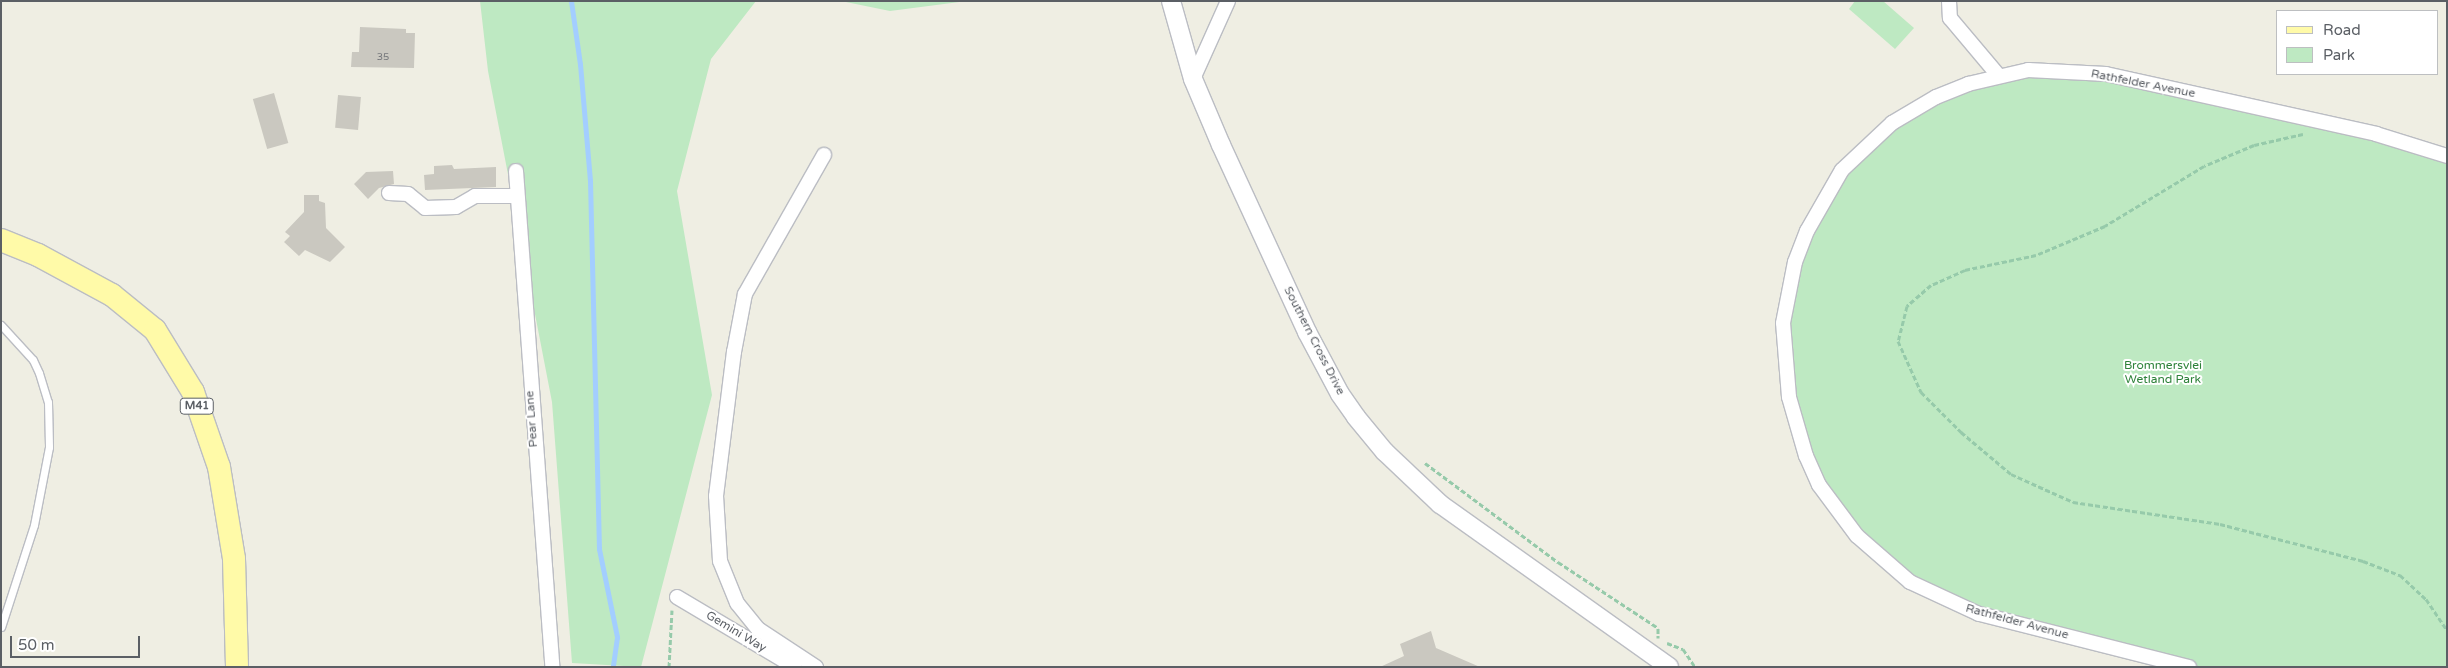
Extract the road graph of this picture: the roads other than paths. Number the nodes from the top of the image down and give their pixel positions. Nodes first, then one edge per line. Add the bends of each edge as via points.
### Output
1 (1171, 1) edge
2 (1228, 1) edge
3 (1949, 1) edge
4 (1998, 76) junction
5 (1193, 79) junction
6 (824, 155) dead end
7 (2447, 156) edge
8 (516, 171) dead end
9 (390, 194) dead end
10 (517, 196) junction
11 (1, 240) edge
12 (1, 325) edge
13 (680, 599) road end
14 (1, 627) edge
15 (237, 667) edge
16 (552, 667) edge
17 (795, 667) edge
18 (816, 667) edge
19 (1669, 667) edge
20 (2189, 667) edge

1 - 5 street, Southern Cross Drive
2 - 5 street
3 - 4 street via 1950,18
4 - 7 street, Rathfelder Avenue via 2028,70 2106,74 2376,134
4 - 20 street, Rathfelder Avenue via 1936,97 1892,123 1842,170 1824,200 1795,262 1783,323 1786,372 1797,430 1819,485 1835,509 1862,542 1910,582 1979,614
5 - 19 street, Southern Cross Drive via 1307,332 1340,394 1385,452 1440,504
6 - 18 street via 745,294 734,352 716,496 720,561 737,603 758,629
8 - 10 street, Pear Lane
9 - 10 street via 408,194 425,208 456,208 473,196
10 - 16 street, Pear Lane
11 - 15 main road, M41 via 38,255 112,295 155,330 193,392 220,467 234,559
12 - 14 lane via 33,360 40,373 48,402 49,447 34,524
13 - 17 street, Gemini Way

